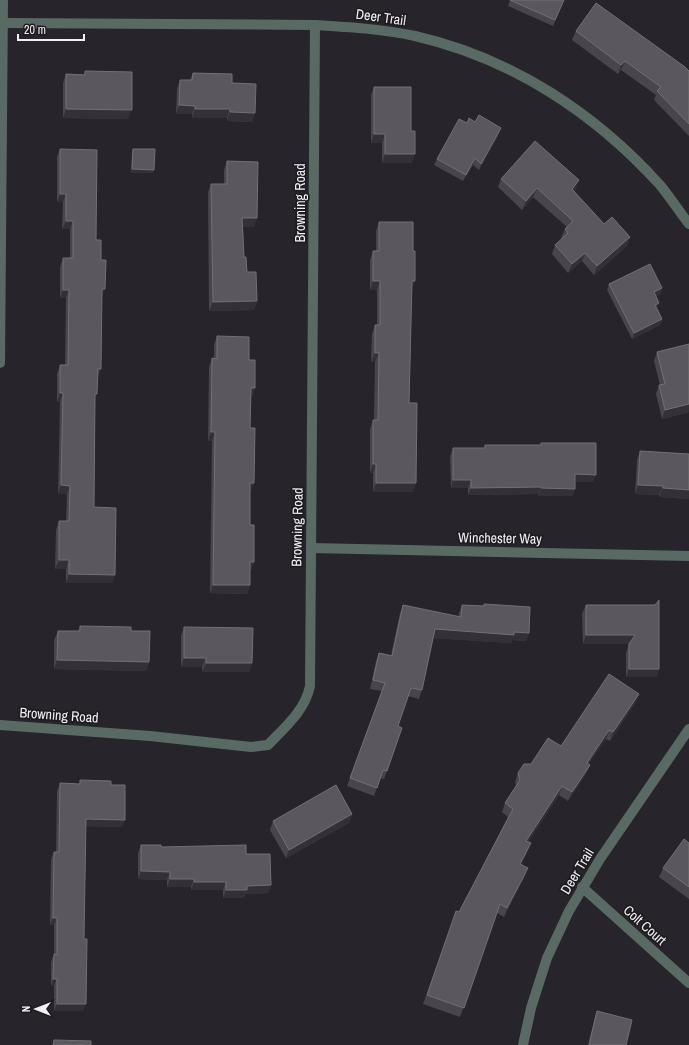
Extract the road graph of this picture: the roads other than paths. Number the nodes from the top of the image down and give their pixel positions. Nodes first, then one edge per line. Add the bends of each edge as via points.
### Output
1 (3, 0) edge
2 (4, 23) junction
3 (315, 25) junction
4 (689, 224) edge
5 (0, 363) edge
6 (311, 548) junction
7 (689, 556) edge
8 (0, 725) edge
9 (689, 729) edge
10 (582, 887) junction
11 (689, 983) edge
12 (523, 1045) edge

1 - 2 street
2 - 3 street, Deer Trail
2 - 5 street
3 - 4 street, Deer Trail via 415,36 468,52 519,74 553,93 592,120 622,146 661,186
3 - 6 street, Browning Road
6 - 7 street, Winchester Way
6 - 8 street, Browning Road via 308,696 296,715 268,746 251,747 150,736
9 - 10 street, Deer Trail
10 - 11 street, Colt Court
10 - 12 street, Deer Trail via 547,958 531,1008

